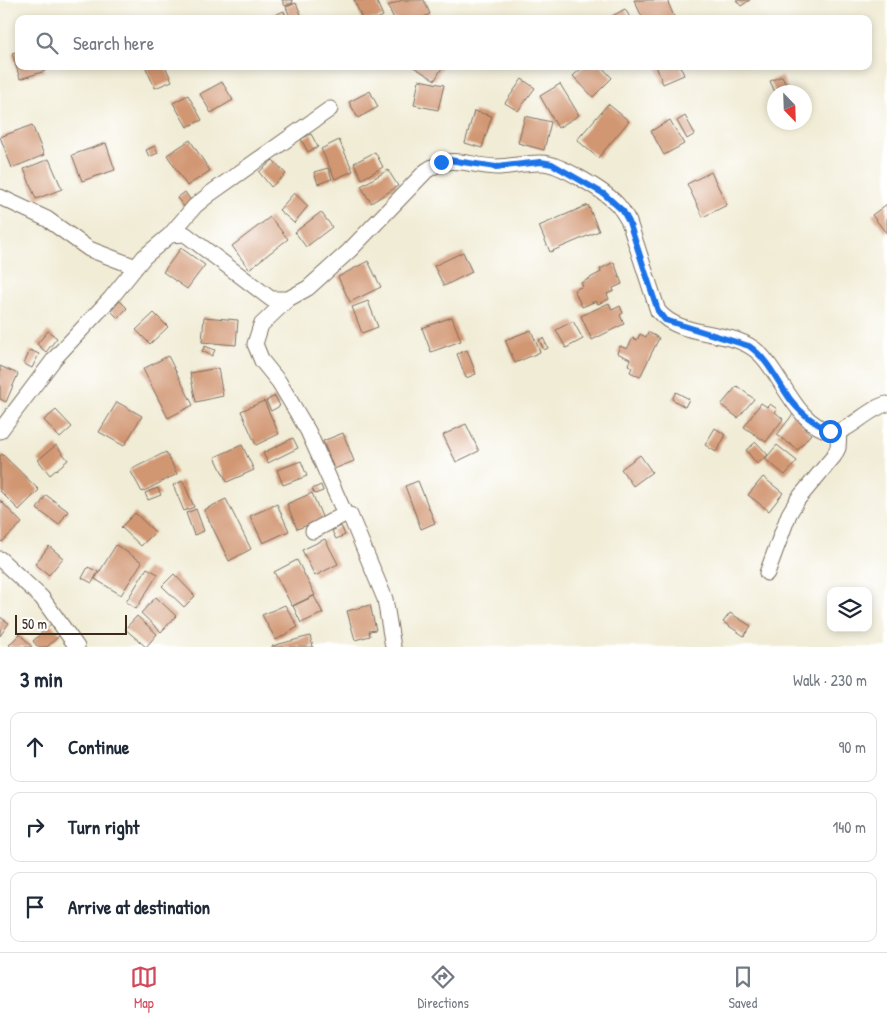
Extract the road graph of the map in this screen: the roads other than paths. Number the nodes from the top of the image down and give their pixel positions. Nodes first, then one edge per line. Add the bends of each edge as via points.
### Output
1 (330, 109) dead end
2 (0, 197) edge
3 (170, 235) junction
4 (136, 267) junction
5 (288, 299) junction
6 (887, 404) edge
7 (0, 431) edge
8 (839, 431) junction
9 (345, 514) junction
10 (313, 531) dead end
11 (0, 559) edge
12 (767, 573) dead end
13 (77, 647) edge
14 (393, 647) edge

1 - 3 street via 211,193
2 - 4 street via 47,219 89,248
3 - 4 street
3 - 5 street via 185,234 271,299
4 - 7 street via 55,358
5 - 8 street via 308,288 434,165 449,160 496,167 541,162 552,164 604,194 623,211 658,311 665,320 749,346 759,353 791,401 817,425
5 - 9 street via 261,325 256,335 257,352 308,432
6 - 8 street
8 - 12 street via 834,456 789,514
9 - 10 street
9 - 14 street via 350,515 385,599
11 - 13 street via 42,598

